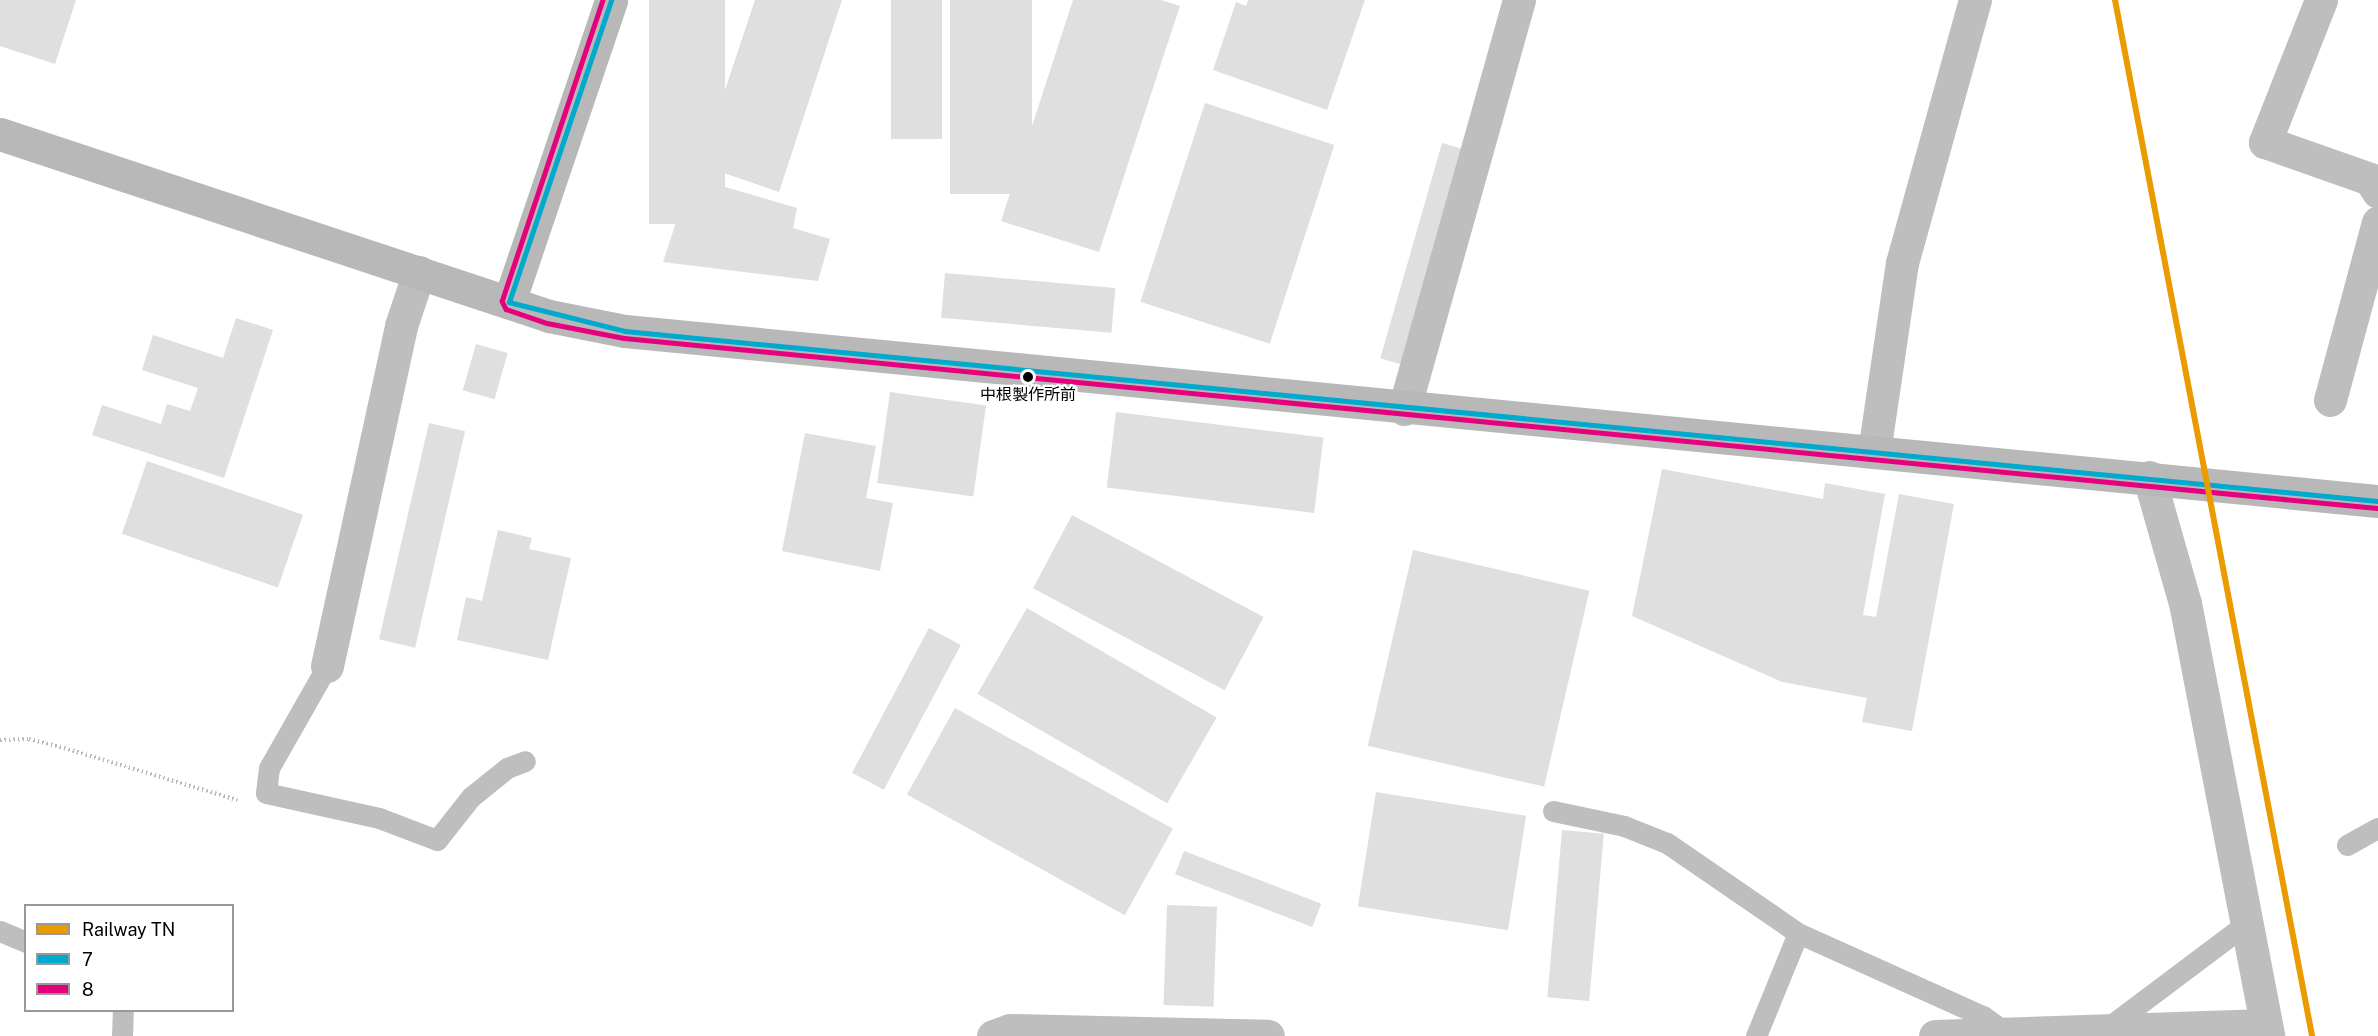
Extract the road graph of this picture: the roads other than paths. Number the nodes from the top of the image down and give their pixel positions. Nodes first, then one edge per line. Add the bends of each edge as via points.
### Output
1 (610, 0) edge
2 (1975, 0) edge
3 (2321, 0) edge
4 (1525, 3) edge
5 (0, 134) edge
6 (2378, 192) edge
7 (2378, 222) edge
8 (419, 272) junction
9 (509, 302) junction
10 (2330, 400) dead end
11 (1404, 409) junction
12 (1874, 452) junction
13 (2149, 477) junction
14 (2378, 501) edge
15 (327, 666) joint
16 (525, 760) dead end
17 (1553, 811) dead end
18 (2378, 828) edge
19 (2348, 845) dead end
20 (2246, 924) junction
21 (0, 931) edge
22 (1798, 933) junction
23 (24, 941) edge
24 (123, 1012) edge
25 (2106, 1029) junction
26 (2267, 1031) edge
27 (2009, 1034) junction
28 (122, 1036) edge
29 (993, 1036) edge
30 (1268, 1036) edge
31 (1756, 1036) edge
32 (1935, 1036) edge

1 - 9 street
2 - 12 street via 1902,263
3 - 6 street via 2265,142 2370,180
4 - 11 street
5 - 8 street
7 - 10 street
8 - 9 street
8 - 15 street via 401,326
9 - 11 street via 625,331
11 - 12 street
12 - 13 street
13 - 14 street
13 - 20 street via 2185,603
15 - 16 lane via 269,768 266,793 379,818 437,840 471,797 507,768
17 - 22 lane via 1624,825 1667,843
18 - 19 lane
20 - 25 lane
20 - 26 street
21 - 23 lane
22 - 27 lane via 1983,1017
22 - 31 lane
24 - 28 lane
25 - 26 street
25 - 27 street
27 - 32 street
29 - 30 street via 1010,1030

